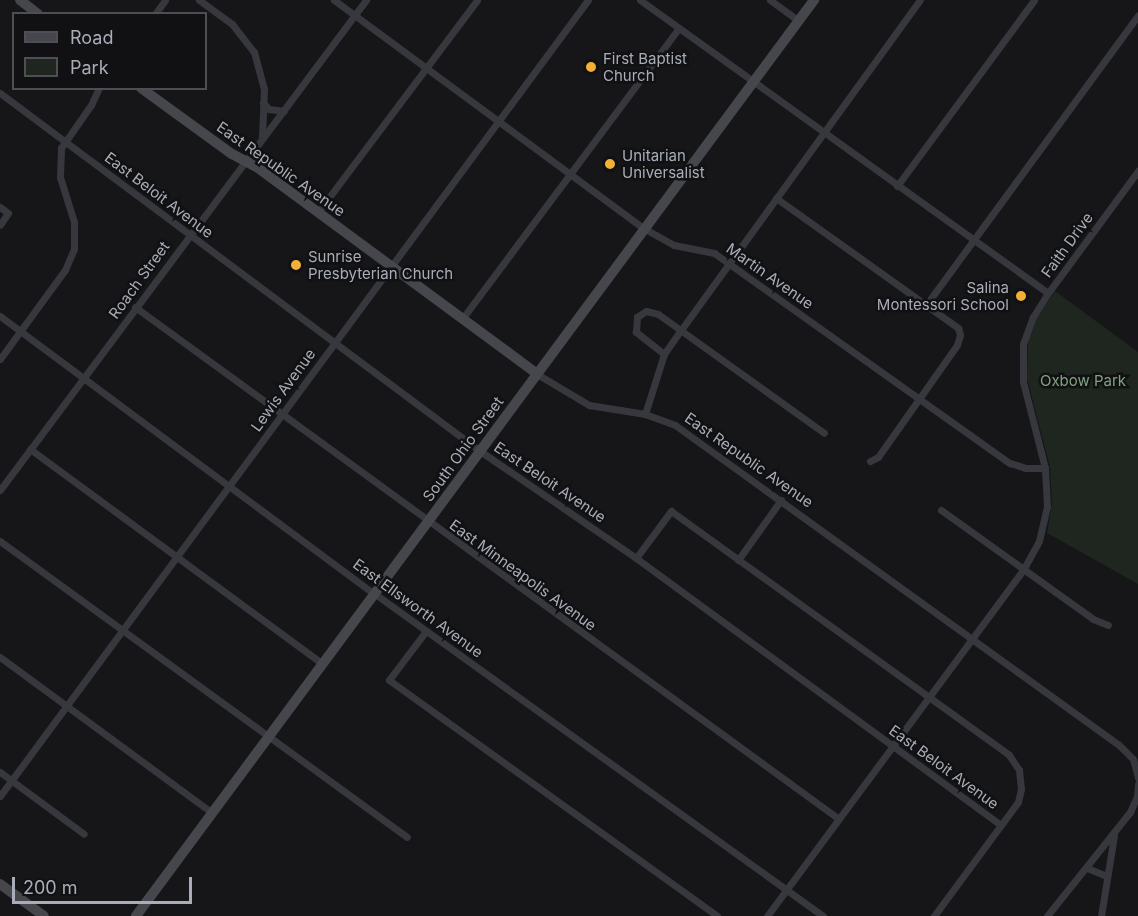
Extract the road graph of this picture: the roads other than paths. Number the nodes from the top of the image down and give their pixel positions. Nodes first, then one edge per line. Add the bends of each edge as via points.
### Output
1 (20, 0) edge
2 (199, 0) edge
3 (334, 0) edge
4 (366, 0) edge
5 (477, 0) edge
6 (588, 0) edge
7 (640, 0) edge
8 (770, 0) edge
9 (814, 0) edge
10 (920, 0) edge
11 (1034, 0) edge
12 (35, 12) edge
13 (355, 15) junction
14 (1138, 15) edge
15 (799, 21) junction
16 (678, 28) junction
17 (426, 68) junction
18 (753, 82) junction
19 (98, 90) edge
20 (144, 90) edge
21 (0, 93) edge
22 (263, 103) junction
23 (284, 111) junction
24 (499, 122) junction
25 (822, 132) junction
26 (262, 137) junction
27 (64, 141) junction
28 (244, 160) junction
29 (1138, 171) edge
30 (570, 174) junction
31 (897, 186) junction
32 (776, 198) junction
33 (0, 207) edge
34 (318, 212) junction
35 (0, 225) edge
36 (645, 229) junction
37 (189, 234) junction
38 (972, 239) junction
39 (728, 263) junction
40 (392, 267) junction
41 (1048, 293) junction
42 (926, 305) junction
43 (135, 307) junction
44 (0, 316) edge
45 (462, 319) junction
46 (681, 330) junction
47 (20, 331) junction
48 (335, 343) junction
49 (664, 354) junction
50 (0, 358) edge
51 (537, 374) junction
52 (84, 378) junction
53 (919, 399) junction
54 (282, 414) junction
55 (645, 414) junction
56 (824, 433) dead end
57 (30, 449) junction
58 (480, 451) junction
59 (870, 461) dead end
60 (1045, 468) junction
61 (230, 486) junction
62 (0, 490) edge
63 (781, 500) junction
64 (941, 510) dead end
65 (428, 522) junction
66 (0, 541) edge
67 (177, 557) junction
68 (636, 558) junction
69 (738, 560) junction
70 (1023, 570) junction
71 (375, 594) junction
72 (1108, 625) dead end
73 (122, 631) junction
74 (426, 631) junction
75 (973, 638) junction
76 (0, 657) edge
77 (323, 664) junction
78 (928, 697) junction
79 (67, 706) junction
80 (268, 738) junction
81 (893, 746) junction
82 (0, 772) edge
83 (1138, 777) edge
84 (11, 781) junction
85 (1138, 784) edge
86 (0, 796) edge
87 (212, 813) junction
88 (839, 819) junction
89 (1001, 825) junction
90 (84, 834) dead end
91 (1114, 834) junction
92 (407, 837) dead end
93 (1087, 867) junction
94 (1107, 876) junction
95 (0, 884) edge
96 (787, 890) junction
97 (44, 916) edge
98 (136, 916) edge
99 (717, 916) edge
100 (767, 916) edge
101 (823, 916) edge
102 (934, 916) edge
103 (1047, 916) edge
104 (1101, 916) edge

1 - 12 main road
2 - 22 street via 232,24 254,52 264,90
3 - 13 street, Martin Avenue
4 - 13 street, Roach Street
5 - 17 street
6 - 24 street, Lewis Avenue
7 - 16 street
8 - 15 street
9 - 15 main road, South Ohio Street
10 - 25 street
11 - 31 street
13 - 17 street, Martin Avenue
13 - 23 street, Roach Street
14 - 38 street
15 - 18 main road, South Ohio Street
16 - 18 street
16 - 30 street
17 - 24 street, Martin Avenue
17 - 34 street
18 - 25 street
18 - 36 main road, South Ohio Street
19 - 27 street
20 - 28 main road, East Republic Avenue
21 - 27 street, East Beloit Avenue
22 - 23 street via 269,109
22 - 26 street
23 - 26 street, Roach Street
24 - 30 street, Martin Avenue
24 - 40 street, Lewis Avenue
25 - 31 street
25 - 32 street
26 - 28 street, Roach Street
27 - 37 street, East Beloit Avenue
27 - 47 street via 60,177 74,222 74,249 65,270
28 - 34 main road, East Republic Avenue
28 - 37 street, Roach Street
29 - 41 street, Faith Drive
30 - 36 street, Martin Avenue
30 - 45 street
31 - 38 street
32 - 39 street
32 - 42 street
33 - 35 street via 8,213
34 - 40 main road, East Republic Avenue
36 - 39 street, Martin Avenue via 674,245 714,253
36 - 51 main road, South Ohio Street
37 - 43 street, Roach Street
37 - 48 street, East Beloit Avenue
38 - 41 street
38 - 42 street
39 - 46 street
39 - 53 street, Martin Avenue
40 - 45 main road, East Republic Avenue
40 - 48 street, Lewis Avenue
41 - 60 street, Faith Drive via 1023,344 1023,382
42 - 53 street via 954,324 960,335
43 - 52 street, Roach Street
43 - 54 street, East Minneapolis Avenue
44 - 47 street, East Ellsworth Avenue
45 - 51 main road, East Republic Avenue
46 - 49 street
46 - 49 street via 652,311 637,318 639,336
46 - 56 street
47 - 50 street
47 - 52 street, East Ellsworth Avenue
48 - 54 street, Lewis Avenue
48 - 58 street, East Beloit Avenue
49 - 55 street
51 - 55 street, East Republic Avenue via 588,405
51 - 58 main road, South Ohio Street
52 - 57 street, Roach Street
52 - 61 street, East Ellsworth Avenue
53 - 59 street via 878,457
53 - 60 street, Martin Avenue via 1010,463
54 - 61 street, Lewis Avenue
54 - 65 street, East Minneapolis Avenue
55 - 63 street, East Republic Avenue via 675,425
57 - 62 street, Roach Street
57 - 67 street
58 - 65 main road, South Ohio Street
58 - 68 street, East Beloit Avenue
60 - 70 street, Faith Drive via 1047,507 1039,541
61 - 67 street, Lewis Avenue
61 - 71 street, East Ellsworth Avenue
63 - 69 street
63 - 75 street, East Republic Avenue
64 - 70 street
65 - 71 main road, South Ohio Street
65 - 88 street, East Minneapolis Avenue
66 - 73 street
67 - 73 street, Lewis Avenue
67 - 77 street
68 - 69 street via 670,511
68 - 81 street, East Beloit Avenue
69 - 78 street
70 - 72 street via 1093,619
70 - 75 street, Faith Drive
71 - 74 street, East Ellsworth Avenue
71 - 77 main road, South Ohio Street
73 - 79 street, Lewis Avenue
73 - 80 street
74 - 96 street, East Ellsworth Avenue
74 - 99 street via 389,680
75 - 78 street, Faith Drive
75 - 83 street, East Republic Avenue via 1119,745 1133,759
76 - 79 street
77 - 80 main road, South Ohio Street
78 - 81 street, Faith Drive
78 - 89 street via 1009,755 1019,770 1018,802
79 - 84 street, Lewis Avenue
79 - 87 street
80 - 87 main road, South Ohio Street
80 - 92 street
81 - 88 street, Faith Drive
81 - 89 street, East Beloit Avenue
82 - 84 street
84 - 86 street, Lewis Avenue
84 - 90 street
85 - 91 street via 1130,812
87 - 98 main road, South Ohio Street
88 - 96 street, Faith Drive
89 - 102 street
91 - 93 street
91 - 94 street
93 - 94 street
93 - 103 street
94 - 104 street
95 - 97 main road
96 - 100 street, Faith Drive
96 - 101 street, East Ellsworth Avenue

